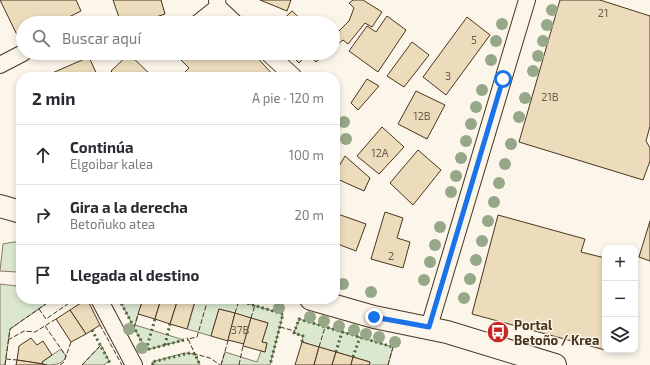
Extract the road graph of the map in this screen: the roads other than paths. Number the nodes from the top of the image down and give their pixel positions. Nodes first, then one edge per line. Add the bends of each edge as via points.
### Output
1 (524, 1) edge
2 (217, 4) edge
3 (205, 16) edge
4 (228, 16) edge
5 (16, 57) edge
6 (276, 60) edge
7 (0, 65) edge
8 (289, 72) edge
9 (102, 304) edge
10 (328, 304) edge
11 (429, 327) junction
12 (134, 365) edge
13 (555, 365) edge

1 - 11 street
2 - 3 street
2 - 4 street
5 - 7 street
6 - 8 street
9 - 12 street
10 - 11 main road via 374,317
11 - 13 main road

